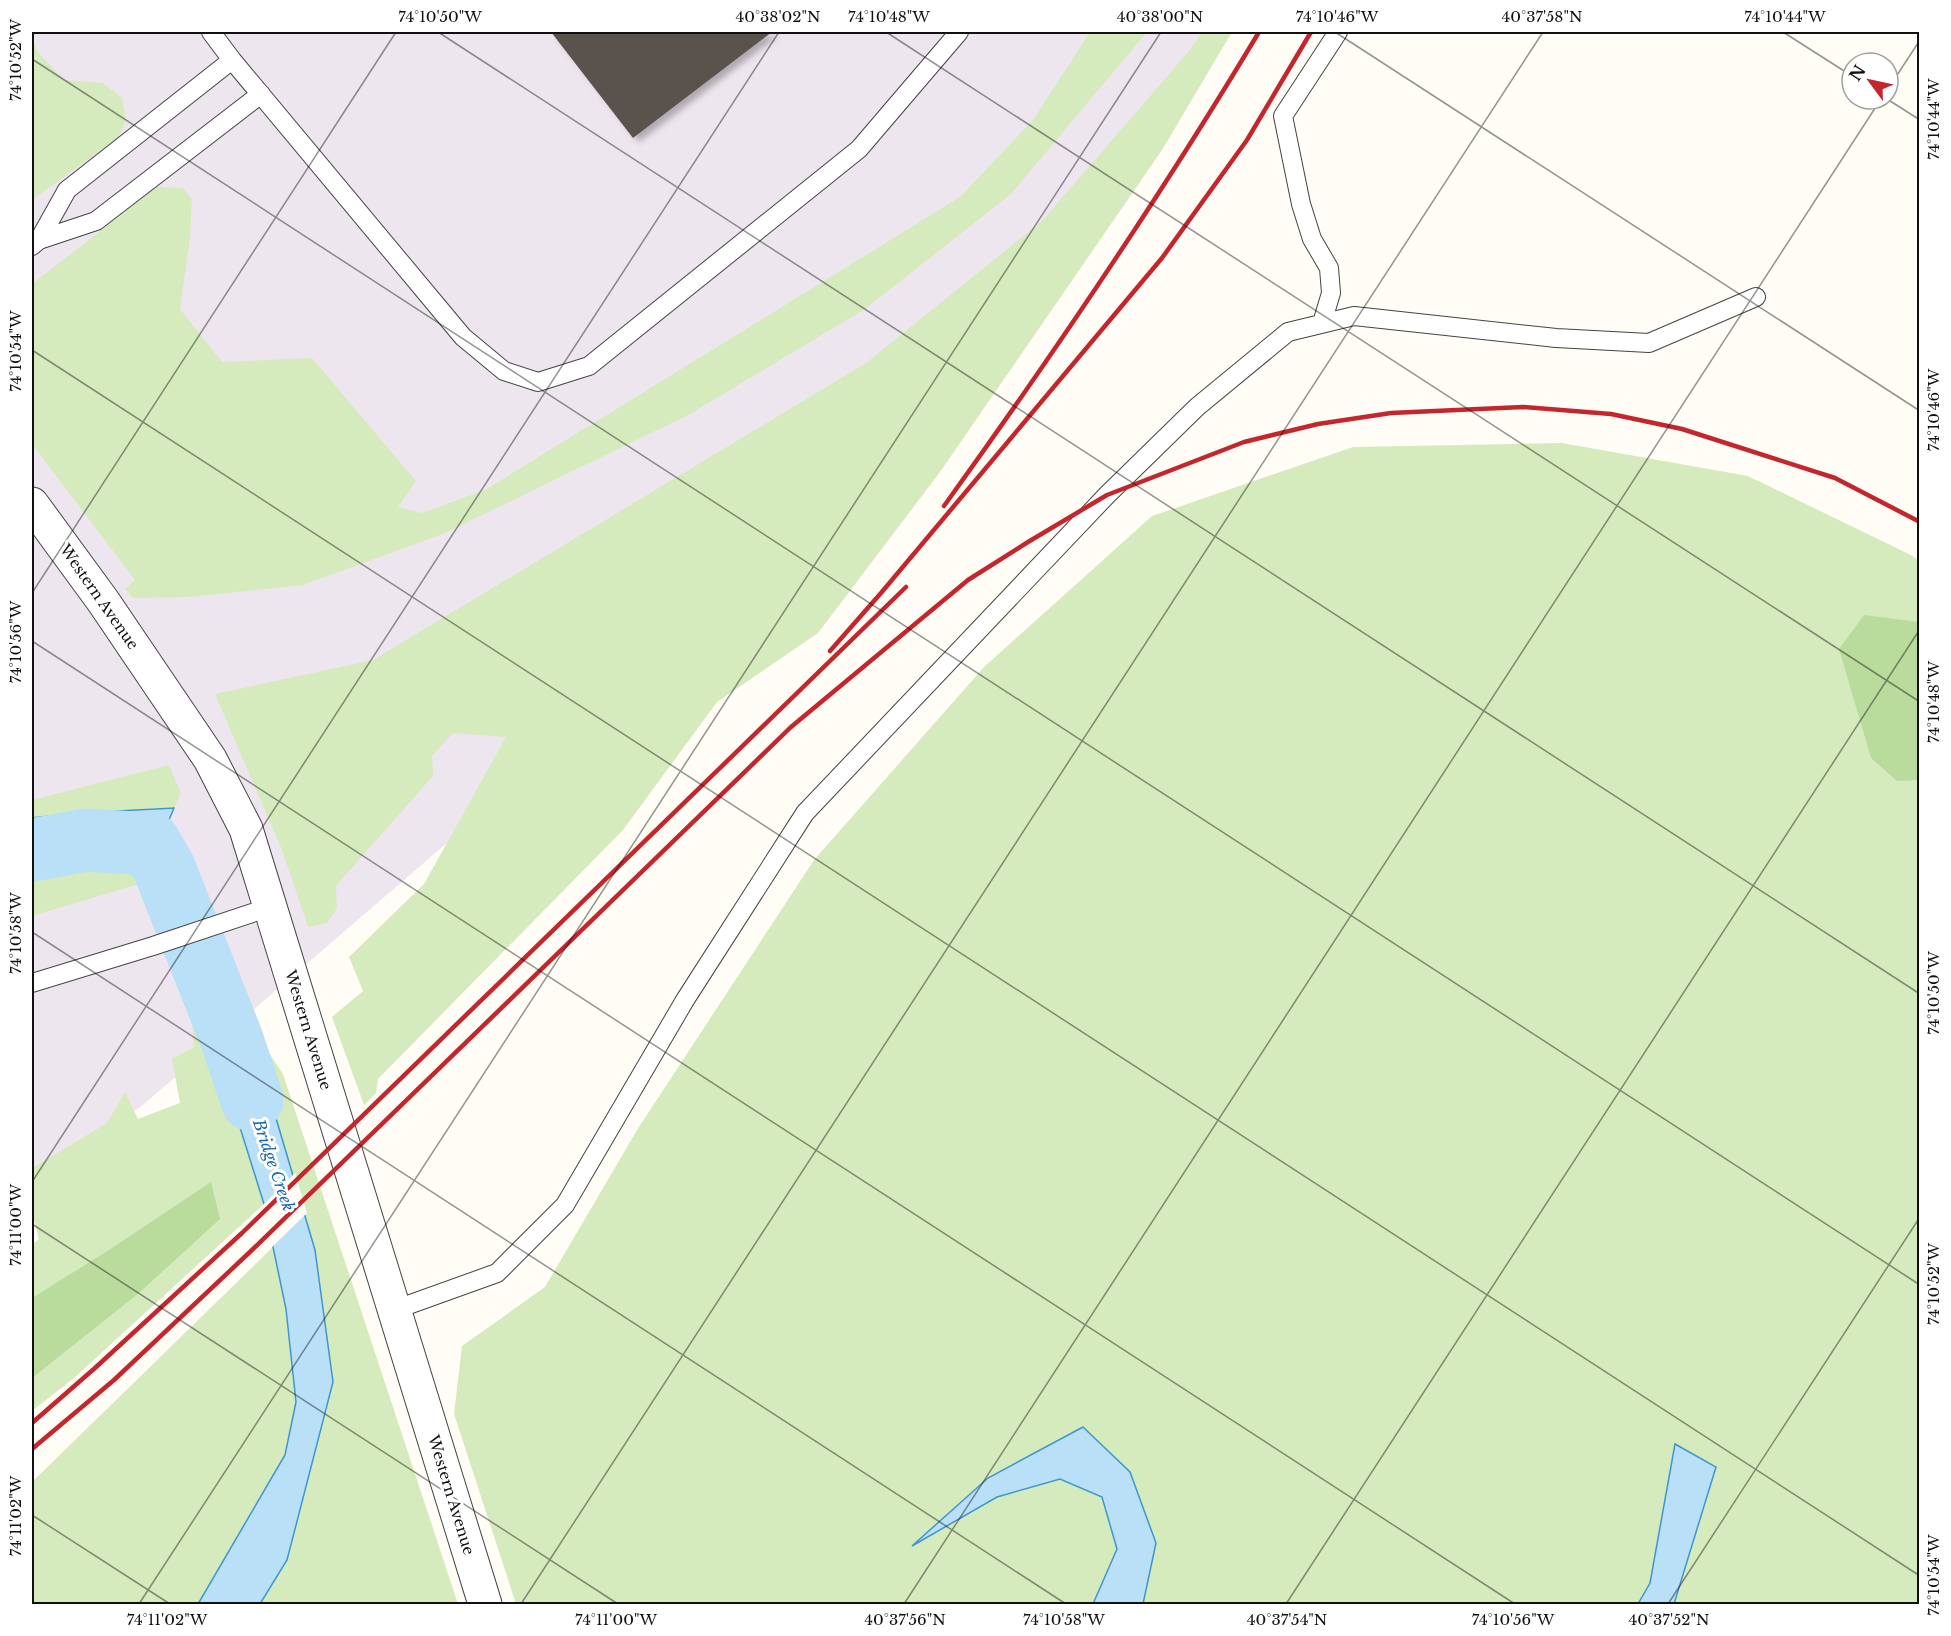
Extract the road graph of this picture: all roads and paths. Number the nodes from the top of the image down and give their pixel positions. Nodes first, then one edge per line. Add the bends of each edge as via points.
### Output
1 (211, 32) edge
2 (959, 32) edge
3 (1338, 32) edge
4 (232, 60) junction
5 (261, 94) junction
6 (35, 243) edge
7 (1756, 297) dead end
8 (1322, 323) junction
9 (32, 504) edge
10 (270, 907) junction
11 (32, 983) edge
12 (394, 1310) junction
13 (485, 1605) edge

1 - 4 lane
2 - 5 lane via 858,149 589,366 538,382 504,371 463,337
3 - 8 lane via 1283,116 1301,204 1312,239 1329,268 1330,293
4 - 5 lane
4 - 6 lane via 67,190
5 - 6 lane via 96,221
7 - 8 lane via 1649,343 1556,338 1354,315
8 - 12 lane via 1288,332 1197,407 1107,495 805,813 685,1000 565,1204 497,1273
9 - 10 street, Western Avenue via 210,759 246,829
10 - 11 lane
10 - 12 street, Western Avenue
12 - 13 street, Western Avenue

